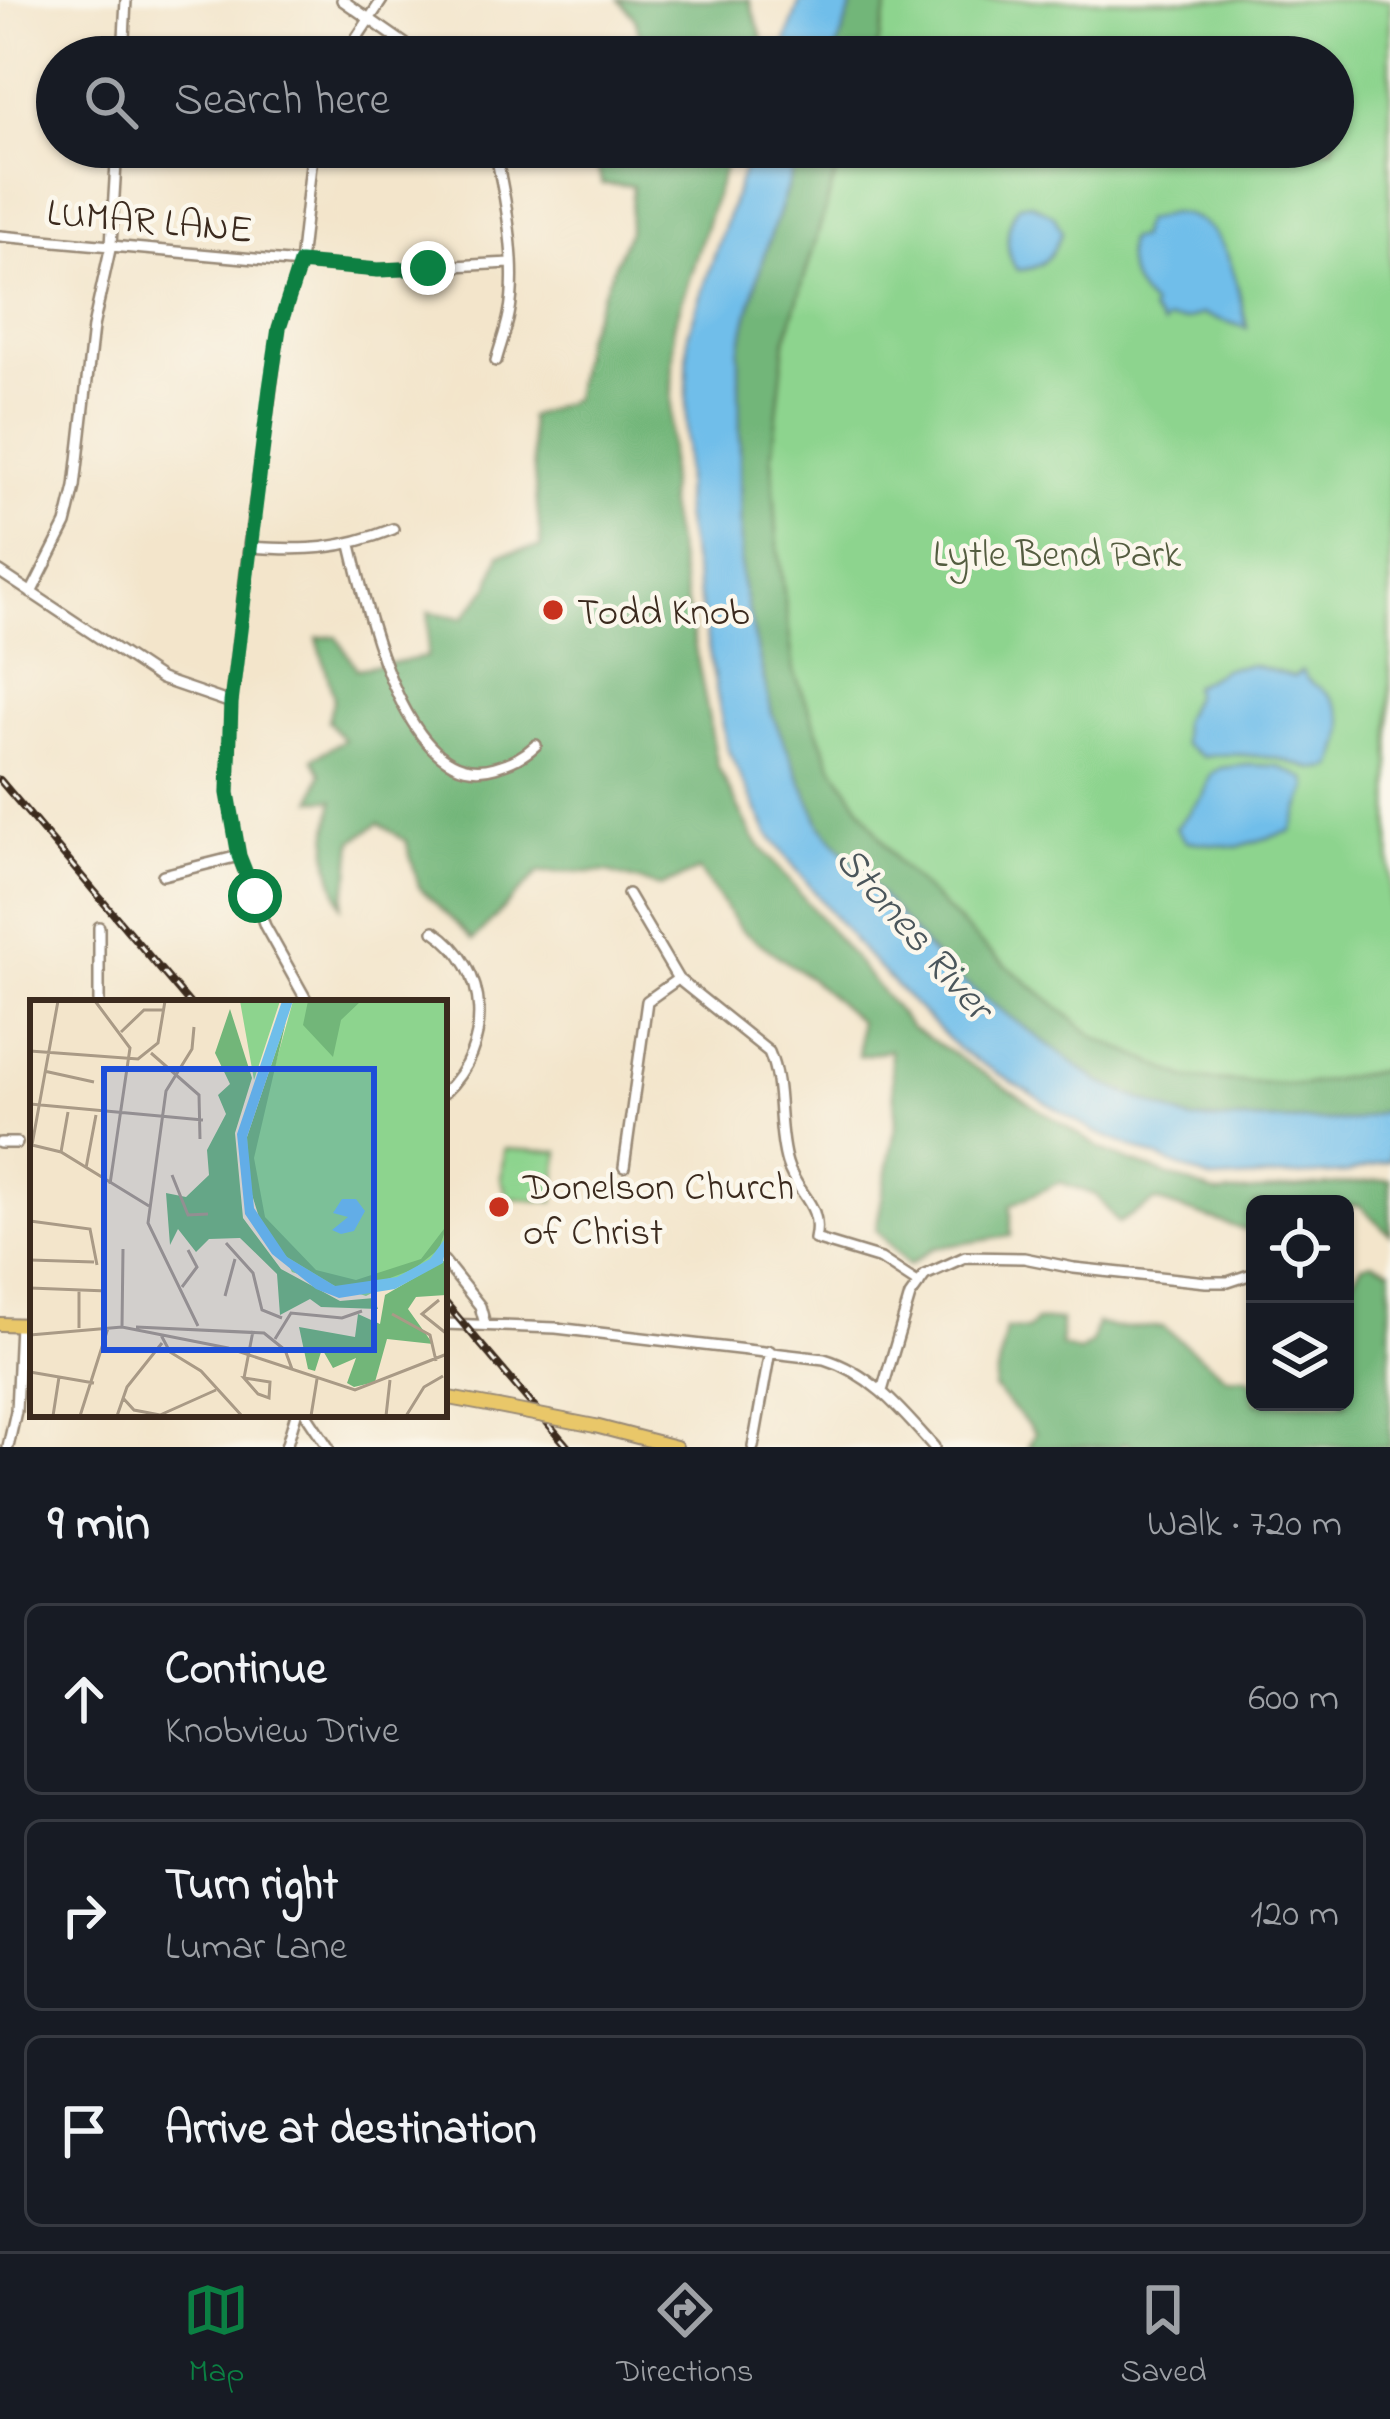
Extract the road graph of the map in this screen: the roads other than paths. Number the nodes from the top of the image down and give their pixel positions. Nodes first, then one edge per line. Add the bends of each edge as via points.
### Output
1 (126, 0) edge
2 (342, 0) edge
3 (382, 0) edge
4 (367, 20) junction
5 (124, 36) edge
6 (357, 36) edge
7 (392, 36) edge
8 (116, 168) edge
9 (311, 168) edge
10 (499, 168) edge
11 (0, 236) edge
12 (111, 245) junction
13 (300, 263) junction
14 (510, 263) junction
15 (496, 361) dead end
16 (393, 529) dead end
17 (351, 545) junction
18 (249, 547) junction
19 (0, 572) edge
20 (31, 593) junction
21 (231, 703) junction
22 (536, 745) dead end
23 (239, 856) junction
24 (164, 875) dead end
25 (628, 894) dead end
26 (99, 927) dead end
27 (434, 931) dead end
28 (678, 980) junction
29 (99, 1000) edge
30 (306, 1000) edge
31 (447, 1090) edge
32 (0, 1143) edge
33 (17, 1143) dead end
34 (624, 1167) dead end
35 (447, 1265) edge
36 (1246, 1276) edge
37 (919, 1284) junction
38 (0, 1324) edge
39 (26, 1324) edge
40 (447, 1324) edge
41 (485, 1324) junction
42 (770, 1352) junction
43 (882, 1391) junction
44 (447, 1397) edge
45 (308, 1417) edge
46 (315, 1431) junction
47 (289, 1442) edge
48 (8, 1447) edge
49 (328, 1447) edge
50 (676, 1447) edge
51 (753, 1447) edge
52 (934, 1447) edge

1 - 5 street
2 - 4 street
3 - 4 street
4 - 6 street
4 - 7 street
8 - 12 street
9 - 13 street
10 - 14 street
11 - 12 street, LUMAR LANE
12 - 13 street, LUMAR LANE
12 - 20 street via 75,488
13 - 14 street, LUMAR LANE via 378,270
13 - 18 street via 279,328
14 - 15 street via 510,311
16 - 17 street
17 - 18 street
17 - 22 street via 374,635 431,750 476,772 523,758
18 - 21 street
19 - 20 street
20 - 21 street via 161,679
21 - 23 street via 228,793
23 - 24 street
23 - 30 street via 265,926
25 - 28 street
26 - 29 street
27 - 31 street via 475,978 481,1018 470,1060
28 - 34 street via 647,1000
28 - 37 street via 769,1052 785,1158 814,1207 815,1239 881,1259
32 - 33 street
35 - 41 street
36 - 37 street via 1206,1282 965,1257
37 - 43 street
38 - 39 main road
39 - 48 street
40 - 41 street
41 - 42 street
42 - 43 street via 840,1364
42 - 51 street
43 - 52 street
44 - 50 main road, bridge
45 - 46 street
46 - 47 street
46 - 49 street

